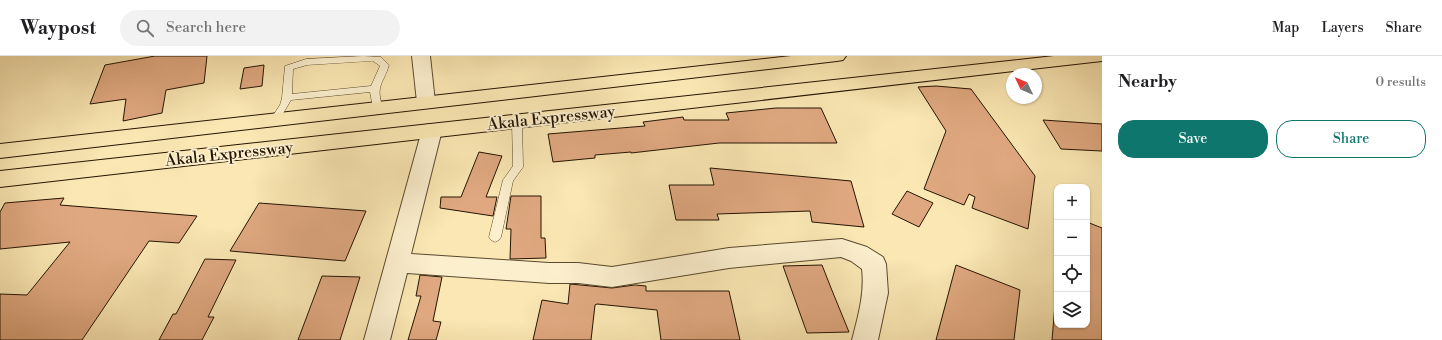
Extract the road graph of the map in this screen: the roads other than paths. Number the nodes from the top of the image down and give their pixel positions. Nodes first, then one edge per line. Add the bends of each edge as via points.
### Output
1 (421, 56) edge
2 (837, 56) edge
3 (1102, 56) edge
4 (373, 89) junction
5 (288, 97) junction
6 (426, 102) junction
7 (378, 108) junction
8 (275, 120) junction
9 (518, 121) junction
10 (432, 130) junction
11 (0, 151) edge
12 (0, 179) edge
13 (495, 237) dead end
14 (398, 263) junction
15 (377, 340) edge
16 (865, 340) edge

1 - 6 street
2 - 6 main road, Akala Expressway
3 - 9 main road, Akala Expressway
4 - 5 lane
4 - 5 lane via 385,65 378,59 306,62 288,68
4 - 7 lane
5 - 8 lane
6 - 7 main road, Akala Expressway
7 - 8 main road, Akala Expressway
8 - 11 main road, Akala Expressway
9 - 10 main road, Akala Expressway
9 - 13 lane via 518,167 508,180
10 - 12 main road, Akala Expressway
10 - 14 street via 417,180
14 - 15 street
14 - 16 street via 612,277 729,258 842,248 859,254 874,264 877,280

